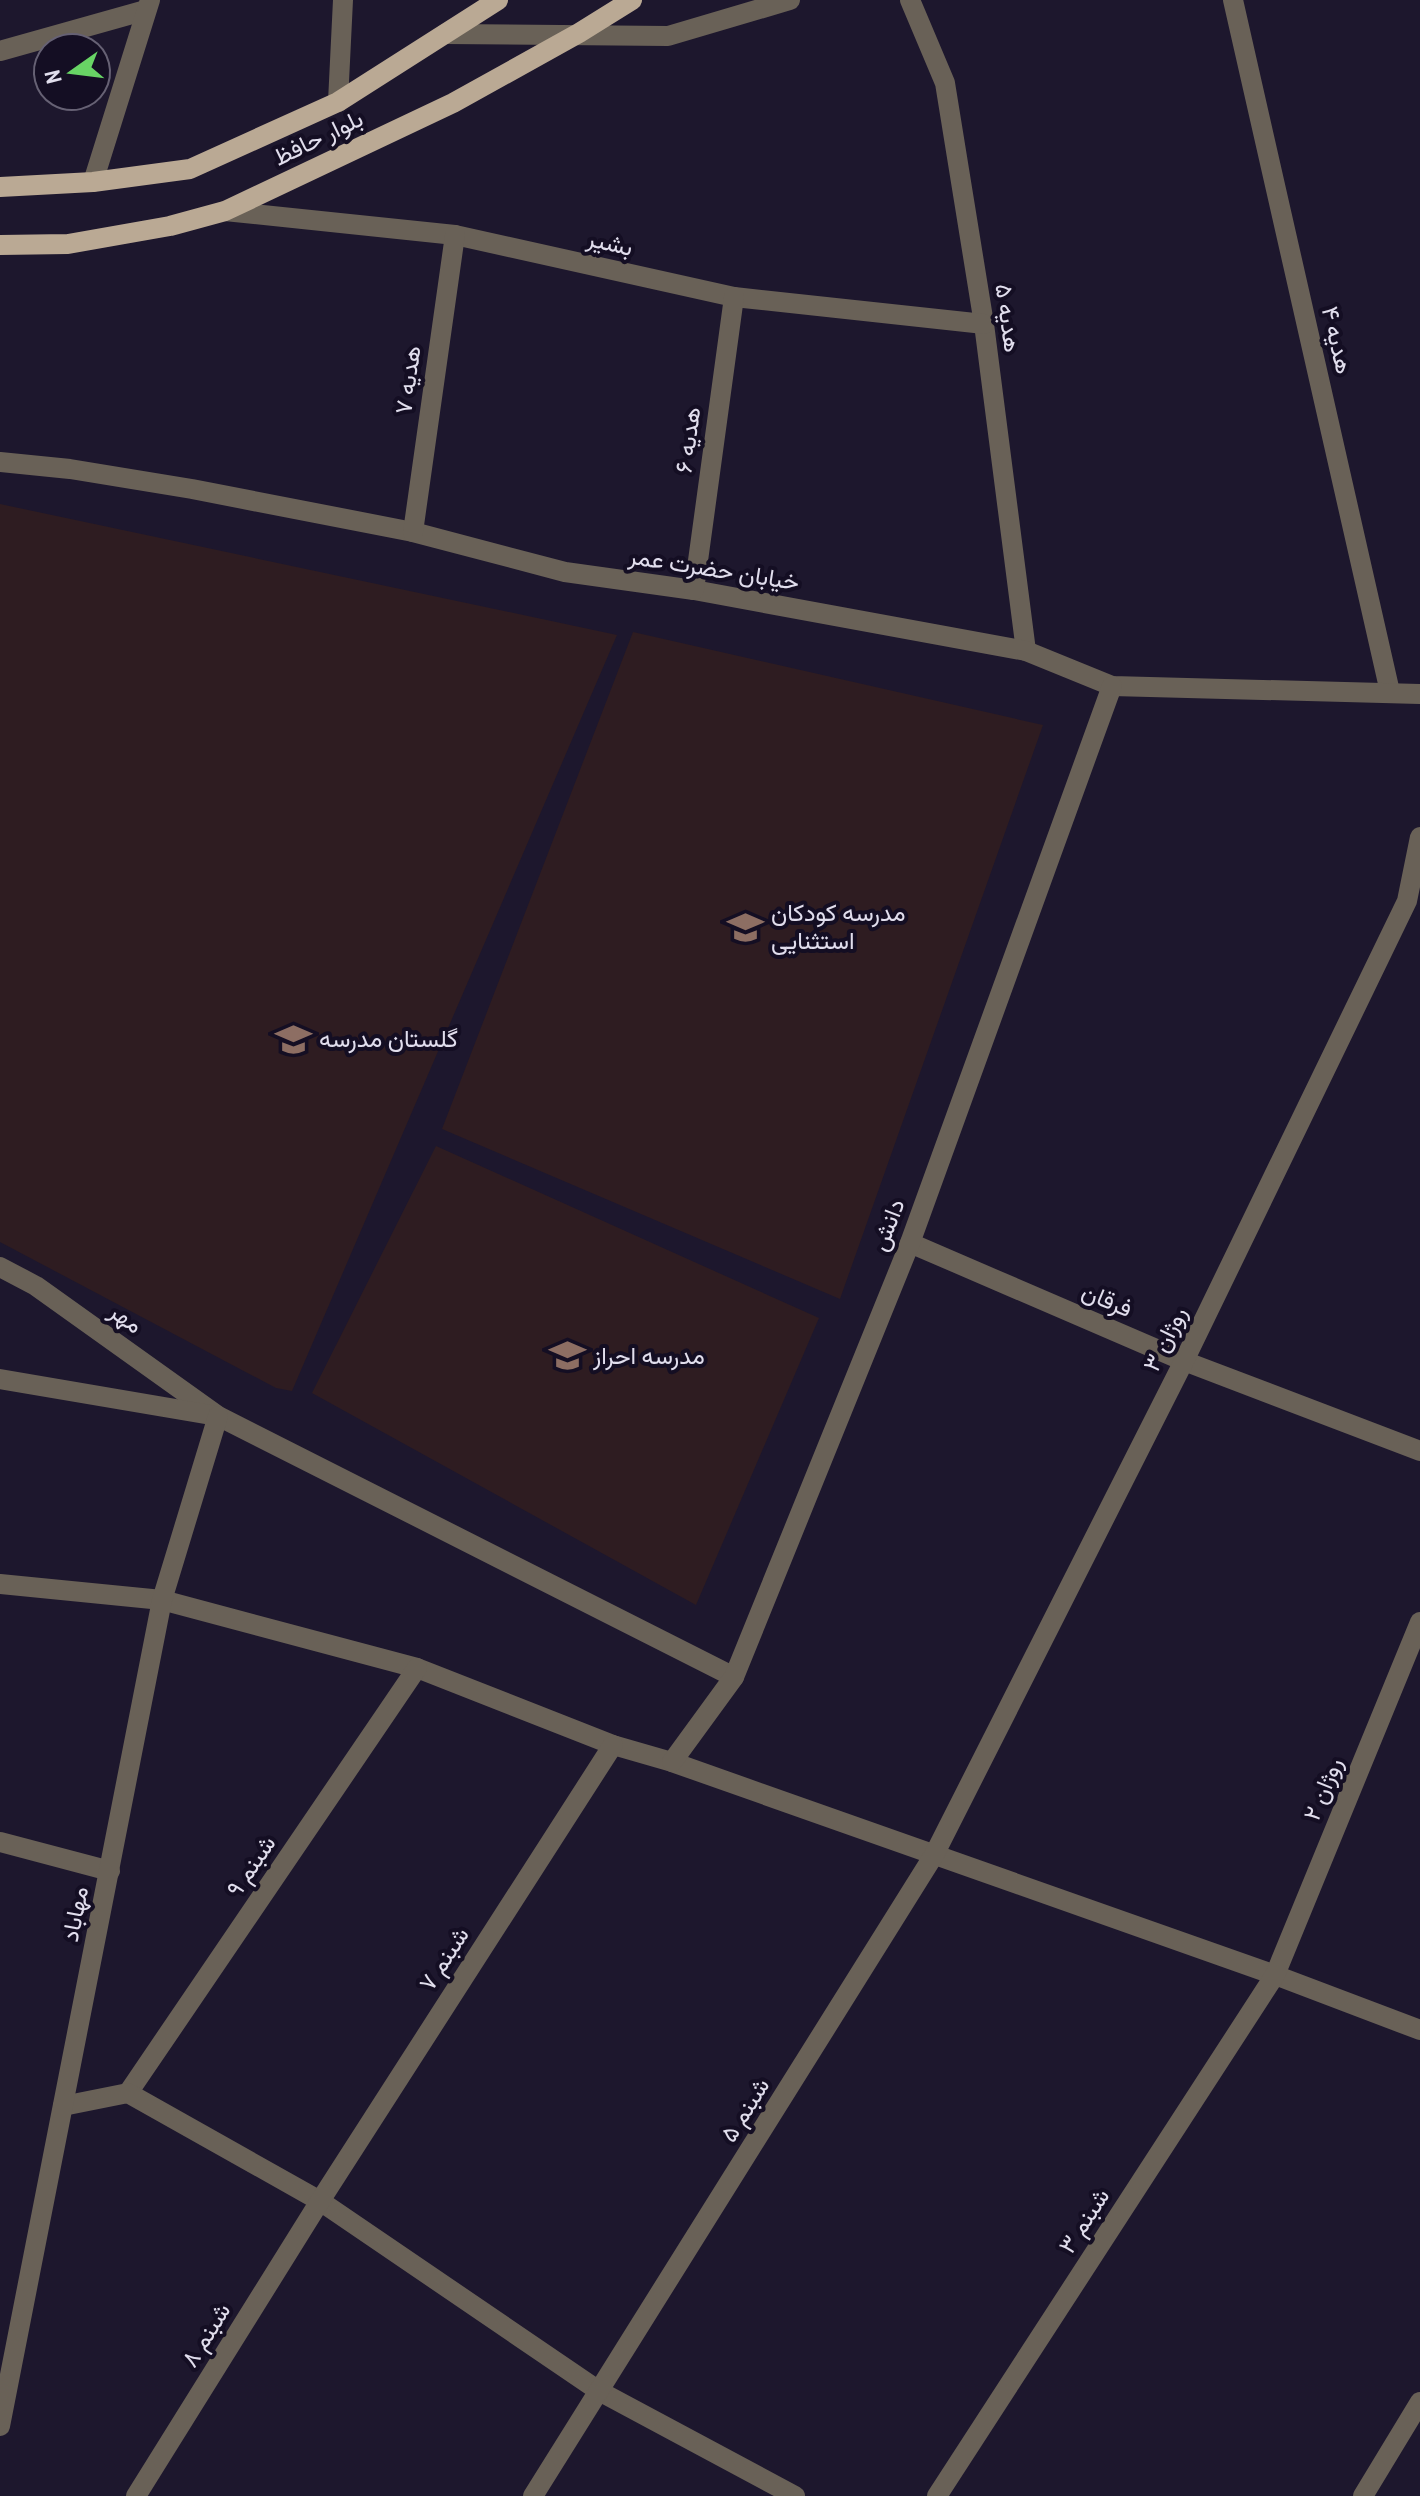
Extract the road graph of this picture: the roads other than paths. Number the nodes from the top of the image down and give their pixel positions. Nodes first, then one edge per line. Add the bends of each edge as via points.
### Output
1 (343, 0) edge
2 (498, 0) edge
3 (632, 0) edge
4 (790, 0) edge
5 (910, 0) edge
6 (1233, 0) edge
7 (148, 5) edge
8 (579, 33) junction
9 (445, 34) junction
10 (0, 51) edge
11 (338, 102) junction
12 (93, 182) junction
13 (0, 187) edge
14 (225, 211) junction
15 (455, 235) junction
16 (0, 245) edge
17 (734, 297) junction
18 (984, 324) junction
19 (0, 462) edge
20 (413, 532) junction
21 (694, 590) junction
22 (1026, 651) junction
23 (1112, 686) junction
24 (1390, 692) junction
25 (1420, 694) edge
26 (1420, 837) edge
27 (1414, 904) edge
28 (910, 1243) junction
29 (0, 1267) edge
30 (1184, 1361) junction
31 (0, 1379) edge
32 (218, 1416) junction
33 (1420, 1451) edge
34 (0, 1584) edge
35 (162, 1600) junction
36 (1420, 1622) edge
37 (417, 1668) junction
38 (734, 1677) junction
39 (613, 1745) junction
40 (672, 1762) junction
41 (0, 1842) edge
42 (934, 1855) junction
43 (110, 1871) junction
44 (1275, 1975) junction
45 (1420, 2030) edge
46 (128, 2093) junction
47 (63, 2106) junction
48 (320, 2201) junction
49 (4, 2384) edge
50 (599, 2391) junction
51 (1420, 2402) edge
52 (0, 2426) edge
53 (136, 2496) edge
54 (533, 2496) edge
55 (795, 2496) edge
56 (937, 2496) edge
57 (1363, 2496) edge

1 - 11 street
2 - 9 main road, بلوار حافظ
3 - 8 main road, بلوار حافظ
4 - 8 street via 668,36
5 - 18 street, هدیه ۵ via 945,83
6 - 24 street, هدیه ۴
7 - 10 street
7 - 12 street
8 - 9 street
8 - 14 main road, بلوار حافظ via 453,103
9 - 11 main road, بلوار حافظ
11 - 12 main road, بلوار حافظ via 190,169
12 - 13 main road, بلوار حافظ
14 - 15 street, بشیر
14 - 16 main road, بلوار حافظ via 68,244
15 - 17 street, بشیر
15 - 20 street, هدیه ۷
17 - 18 street, بشیر
17 - 21 street, هدیه ۶
18 - 22 street, هدیه ۵
19 - 20 street, خیابان حضرت عمر via 192,489
20 - 21 street, خیابان حضرت عمر via 565,572
21 - 22 street, خیابان حضرت عمر
22 - 23 street, خیابان حضرت عمر
23 - 24 street, خیابان حضرت عمر
23 - 28 street, دانش
24 - 25 street, خیابان حضرت عمر
26 - 27 street, روژان ۳
27 - 30 street, روژان ۳
28 - 30 street, فرقان
28 - 38 street, دانش
29 - 32 street, مهر via 36,1286
30 - 33 street, فرقان
30 - 42 street, روژان ۳
31 - 32 street
32 - 35 street, مهاباد
32 - 38 street
34 - 35 street
35 - 37 street
35 - 43 street, مهاباد
36 - 44 street, روژان ۲
37 - 39 street
37 - 46 street, شبنم ۹
38 - 40 street, دانش
39 - 40 street
39 - 48 street, شبنم ۷
40 - 42 street
41 - 43 street
42 - 44 street
42 - 50 street, شبنم ۵
43 - 47 street, مهاباد
44 - 45 street
44 - 56 street, شبنم ۳
46 - 47 street
46 - 48 street
47 - 49 street, مهاباد
48 - 50 street
48 - 53 street, شبنم ۸
49 - 52 street, مهاباد
50 - 54 street, شبنم ۵
50 - 55 street
51 - 57 street

